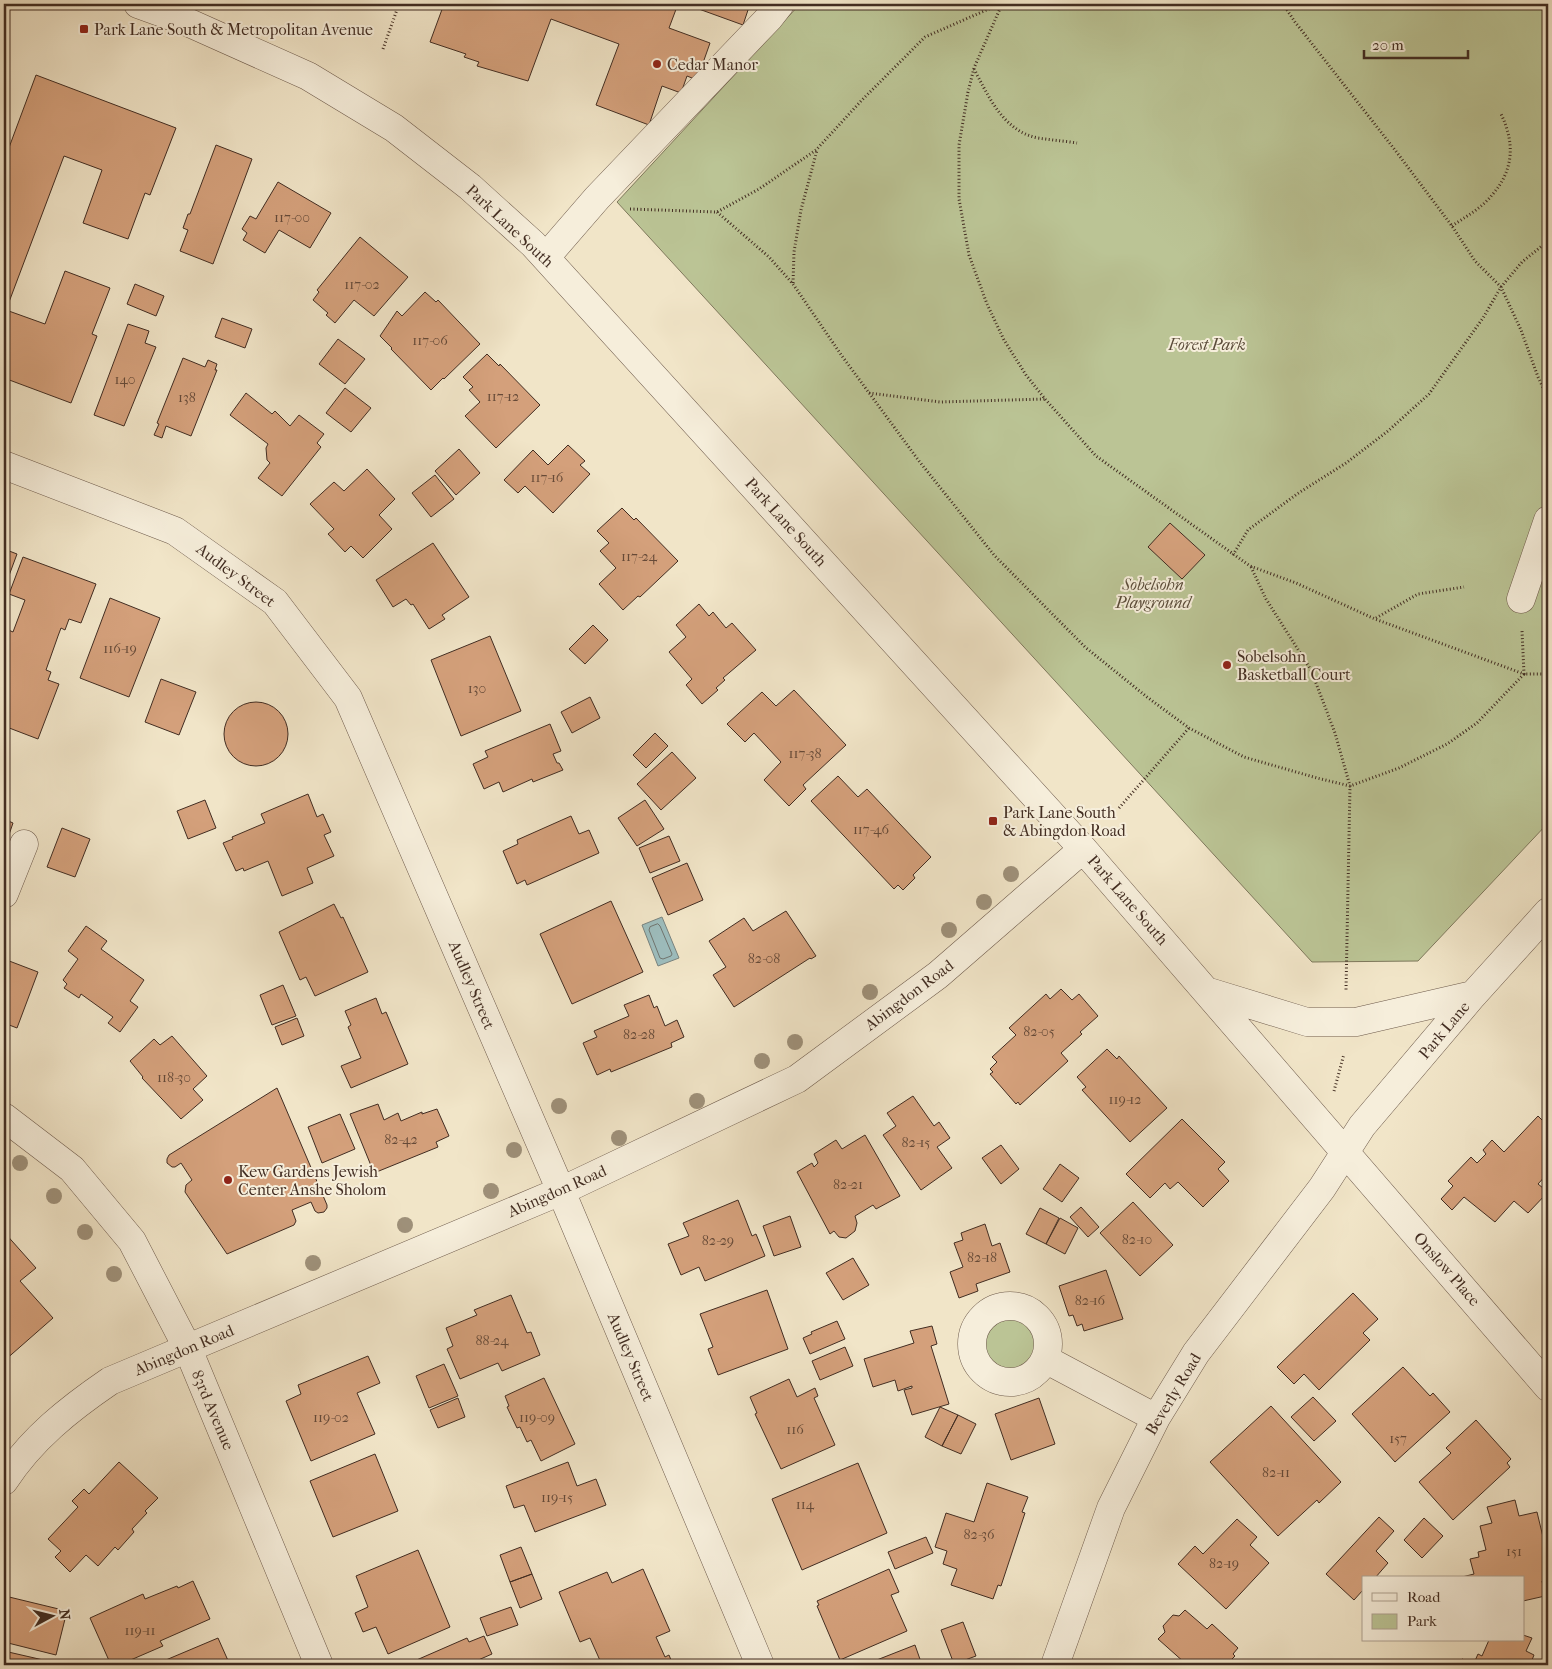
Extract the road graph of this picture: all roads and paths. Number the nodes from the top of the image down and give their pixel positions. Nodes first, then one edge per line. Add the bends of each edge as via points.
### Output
1 (138, 4) edge
2 (399, 4) edge
3 (780, 4) edge
4 (1001, 4) edge
5 (1283, 4) edge
6 (383, 49) dead end
7 (974, 68) junction
8 (1501, 114) dead end
9 (1077, 143) dead end
10 (817, 148) junction
11 (629, 210) dead end
12 (717, 212) junction
13 (1452, 226) junction
14 (1548, 241) edge
15 (546, 257) junction
16 (793, 284) junction
17 (1501, 286) junction
18 (869, 392) junction
19 (1548, 398) edge
20 (1045, 399) junction
21 (4, 465) edge
22 (1548, 520) edge
23 (1233, 555) junction
24 (1250, 566) junction
25 (1464, 587) dead end
26 (1521, 599) joint
27 (1376, 619) junction
28 (1524, 674) junction
29 (1548, 674) edge
30 (1189, 728) junction
31 (1350, 786) junction
32 (1119, 808) dead end
33 (24, 844) dead end
34 (1083, 849) junction
35 (4, 894) edge
36 (1548, 912) edge
37 (1346, 988) dead end
38 (1206, 991) junction
39 (1473, 995) junction
40 (1346, 1046) dead end
41 (1333, 1093) dead end
42 (4, 1117) edge
43 (1345, 1152) junction
44 (561, 1191) junction
45 (188, 1349) junction
46 (1045, 1359) dead end
47 (1548, 1387) edge
48 (1156, 1418) junction
49 (4, 1482) edge
50 (319, 1665) edge
51 (760, 1665) edge
52 (1055, 1665) edge

1 - 15 street, Park Lane South via 185,21 308,76 394,128 470,187
2 - 6 path
3 - 15 street via 597,198
4 - 7 path
4 - 10 path via 925,37
5 - 13 path
7 - 9 path via 989,97 1011,126 1036,138
7 - 20 path via 959,145 959,199 969,255 1004,340
8 - 13 path via 1511,138 1508,168 1492,195
10 - 12 path via 759,189
10 - 16 path via 801,210
11 - 12 path
12 - 16 path via 769,257
13 - 17 path via 1475,261
14 - 17 path via 1522,262
15 - 34 street, Park Lane South
16 - 18 path
17 - 19 path
17 - 23 path via 1483,318 1429,394 1346,463 1248,530
18 - 20 path via 940,402
18 - 30 path via 994,555 1085,647
20 - 23 path via 1096,456
21 - 44 street, Audley Street via 175,531 275,602 348,698
22 - 26 street
23 - 24 path
24 - 27 path
24 - 31 path via 1311,670 1335,733
25 - 27 path via 1418,594
26 - 28 path
27 - 28 path
28 - 29 path
28 - 31 path via 1477,723 1447,744 1399,768
30 - 31 path via 1244,757
30 - 32 path
31 - 37 path
33 - 35 street
34 - 38 street, Park Lane South
34 - 44 street, Abingdon Road via 938,976 796,1079
36 - 39 street, Park Lane
38 - 39 street via 1307,1022 1356,1022
38 - 43 street, Park Lane South
39 - 43 street, Park Lane via 1362,1126
40 - 41 path
42 - 45 street, 83rd Avenue via 72,1169 132,1241
43 - 47 street, Onslow Place
43 - 48 street, Beverly Road via 1322,1188 1196,1353
44 - 45 street, Abingdon Road
44 - 51 street, Audley Street
45 - 49 street, Abingdon Road via 110,1382 74,1405 46,1430
45 - 50 street, 83rd Avenue
46 - 48 street
48 - 52 street, Beverly Road via 1112,1508

